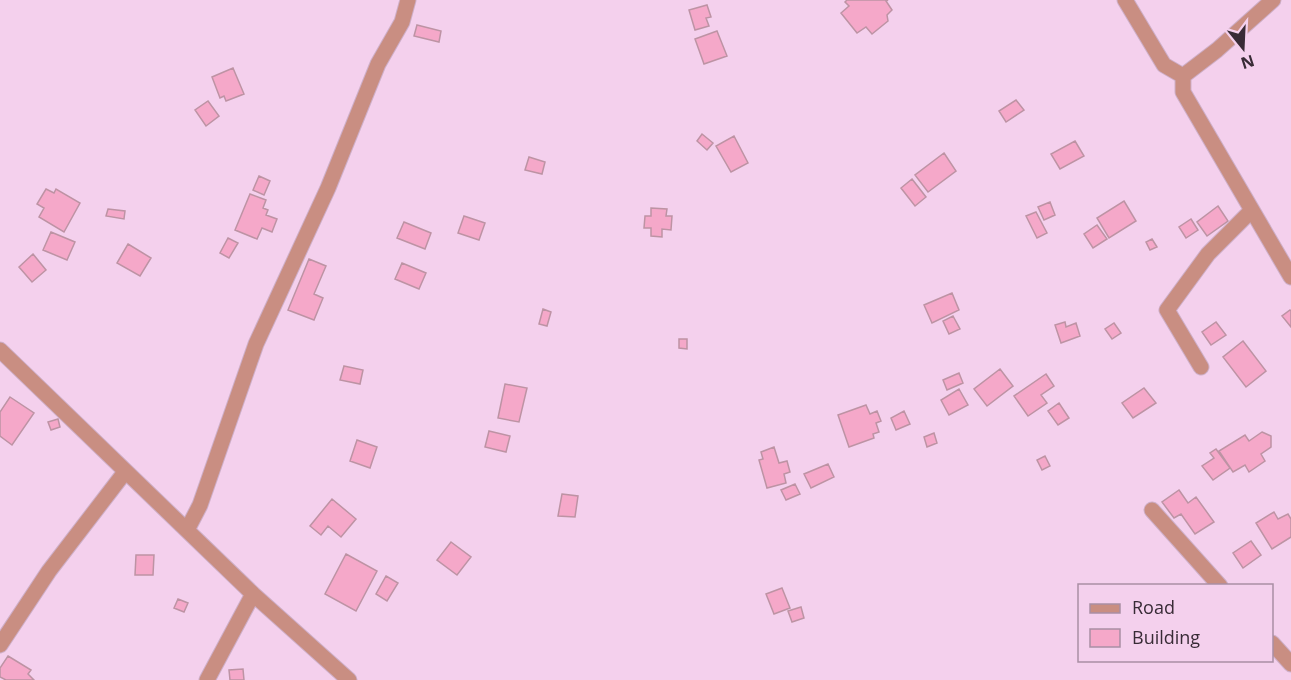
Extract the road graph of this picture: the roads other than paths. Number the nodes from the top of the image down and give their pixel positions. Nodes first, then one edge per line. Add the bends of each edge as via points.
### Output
1 (408, 0) edge
2 (1125, 0) edge
3 (1273, 0) edge
4 (1183, 76) junction
5 (1252, 210) junction
6 (1291, 276) edge
7 (0, 350) edge
8 (1201, 367) dead end
9 (125, 472) junction
10 (1152, 510) dead end
11 (187, 530) junction
12 (1219, 584) edge
13 (253, 594) junction
14 (1273, 644) edge
15 (0, 645) edge
16 (1291, 664) edge
17 (207, 680) edge
18 (349, 680) edge

1 - 11 street via 402,22 378,64 328,188 256,344 204,495
2 - 4 street via 1164,65
3 - 4 street
4 - 5 street via 1183,92
5 - 6 street
5 - 8 street via 1208,254 1167,310
7 - 9 street
9 - 11 street
9 - 15 street
10 - 12 street
11 - 13 street
13 - 17 street
13 - 18 street
14 - 16 street

